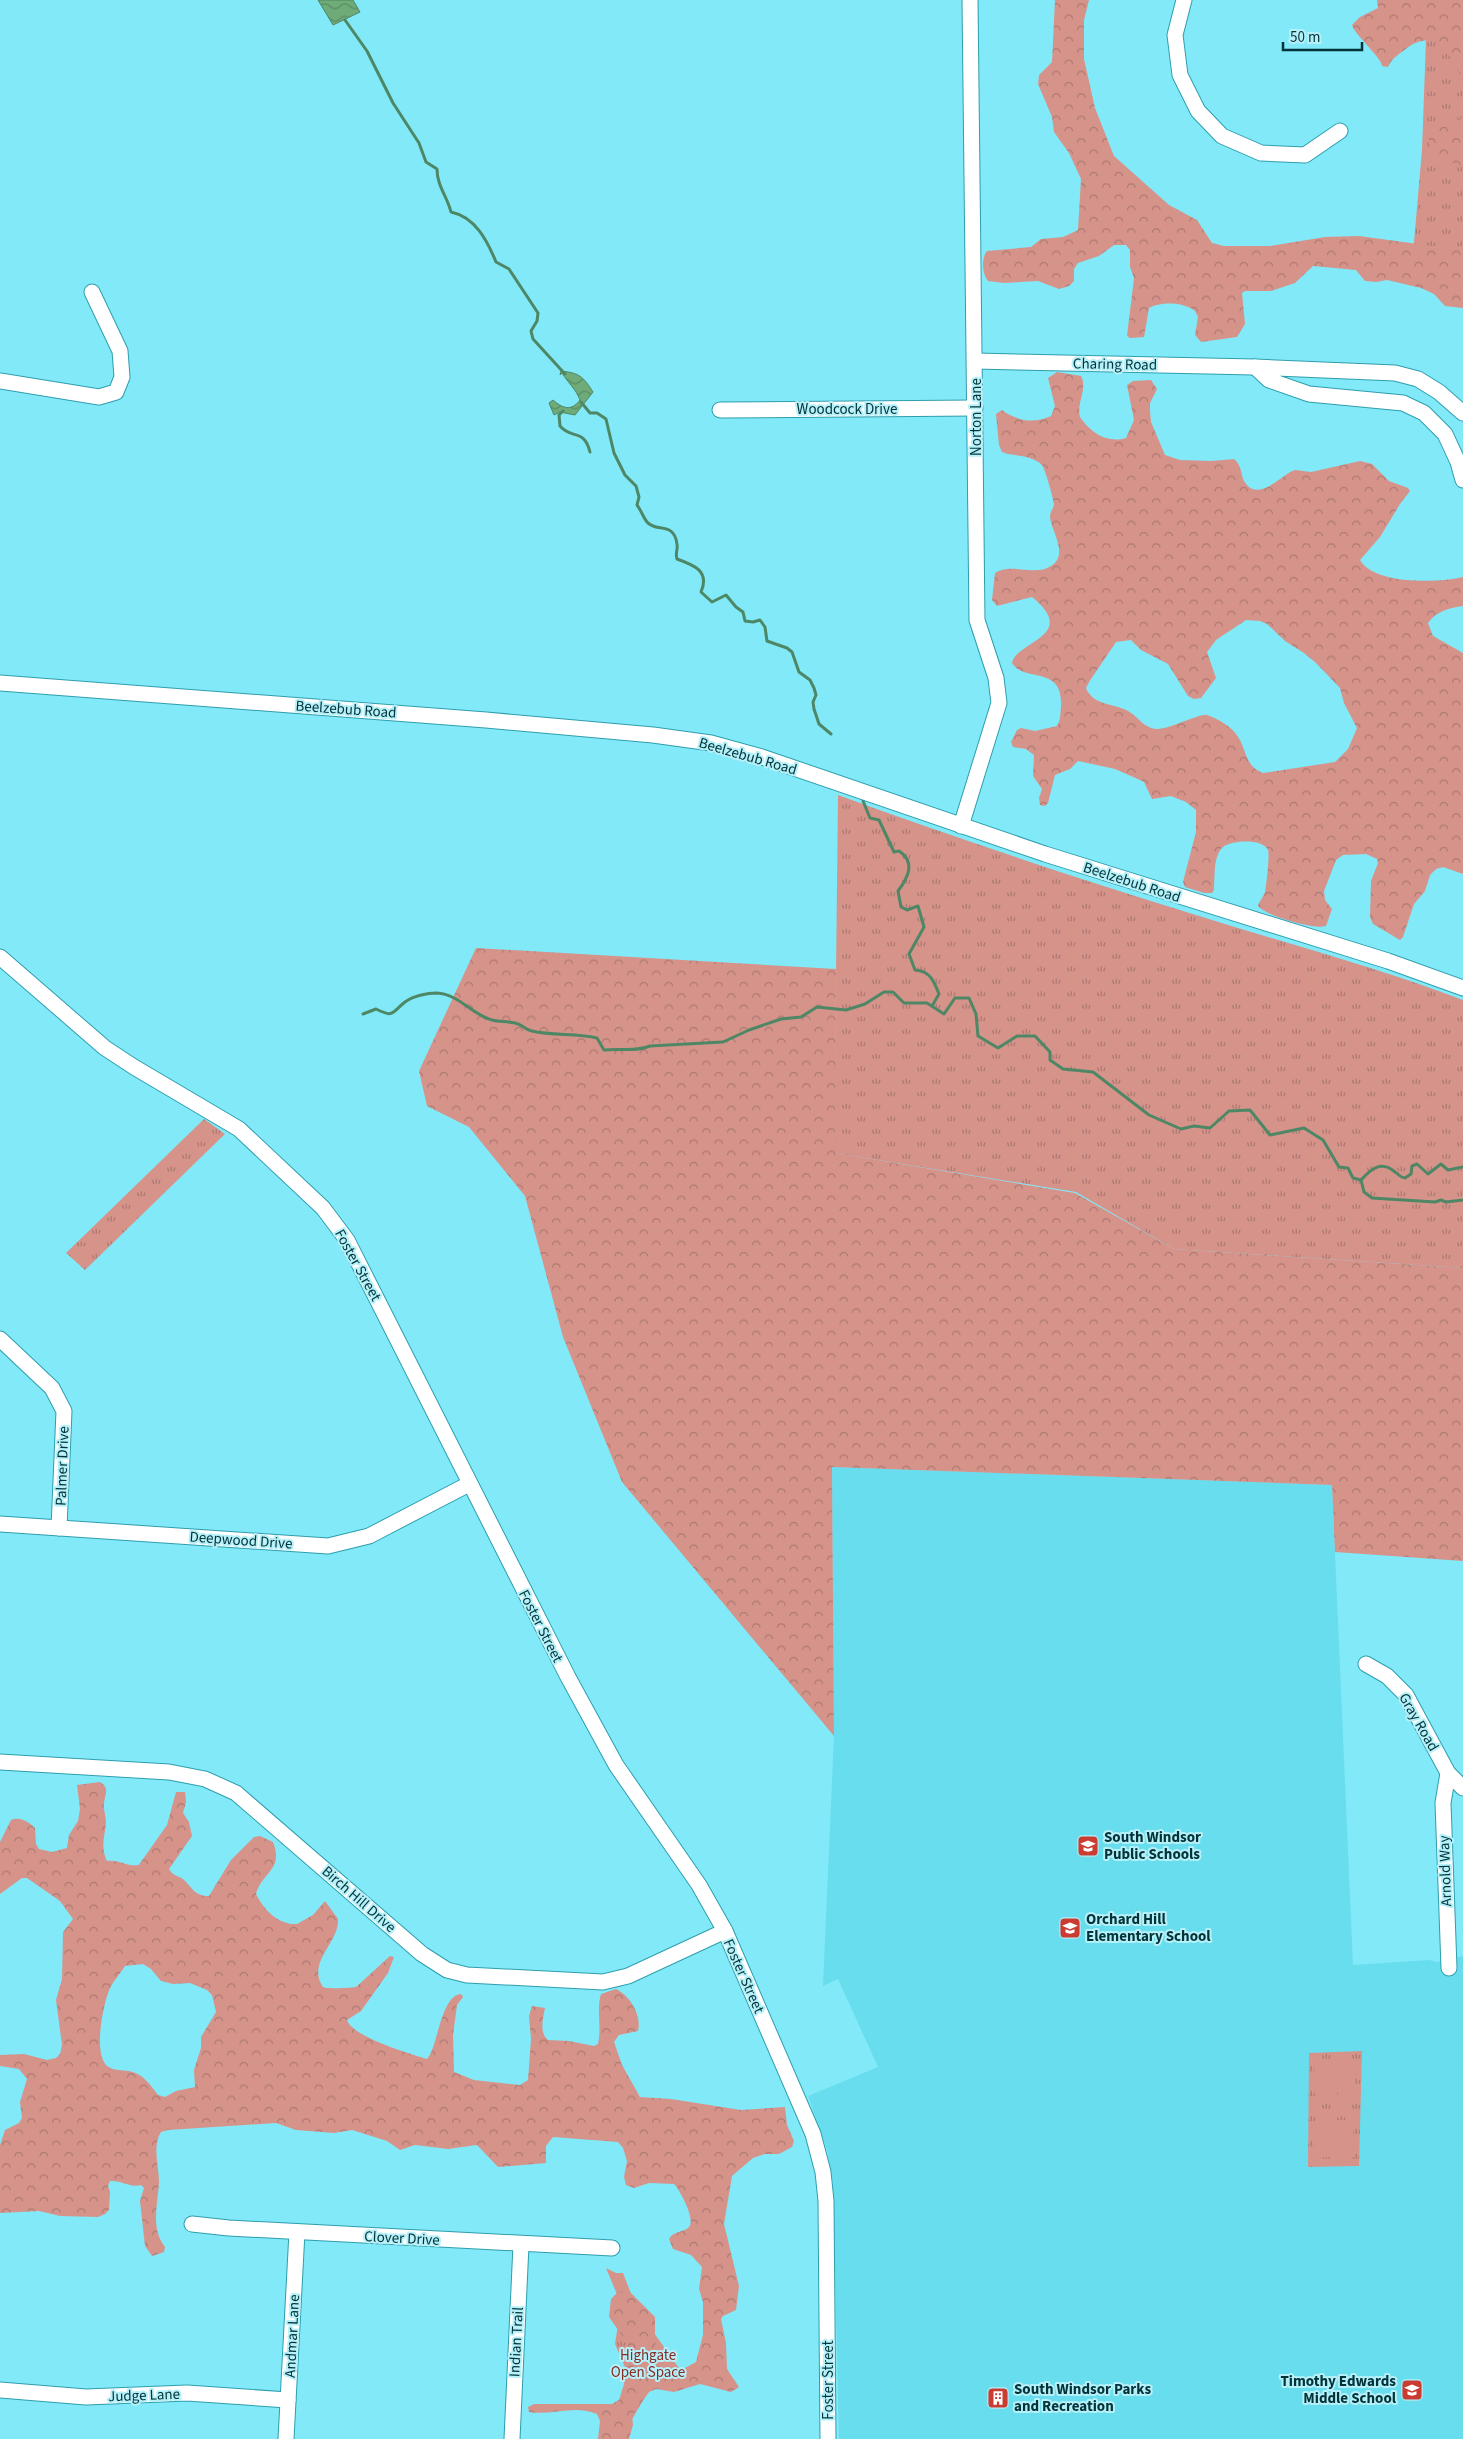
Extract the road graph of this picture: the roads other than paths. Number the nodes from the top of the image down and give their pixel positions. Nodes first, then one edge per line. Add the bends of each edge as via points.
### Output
1 (970, 0) edge
2 (1184, 0) edge
3 (1340, 131) dead end
4 (92, 292) dead end
5 (975, 361) junction
6 (1255, 367) junction
7 (0, 381) edge
8 (975, 408) junction
9 (720, 410) dead end
10 (1463, 413) edge
11 (1463, 480) edge
12 (0, 683) edge
13 (962, 826) junction
14 (0, 956) edge
15 (1463, 988) edge
16 (0, 1339) edge
17 (469, 1484) junction
18 (0, 1524) edge
19 (59, 1528) junction
20 (1366, 1664) dead end
21 (0, 1762) edge
22 (1448, 1774) junction
23 (1463, 1788) edge
24 (724, 1931) junction
25 (1449, 1968) dead end
26 (192, 2224) dead end
27 (297, 2232) junction
28 (521, 2244) junction
29 (612, 2248) dead end
30 (0, 2390) edge
31 (288, 2400) junction
32 (286, 2439) edge
33 (512, 2439) edge
34 (828, 2439) edge

1 - 5 street, Norton Lane
2 - 3 street via 1176,35 1180,75 1198,111 1222,136 1261,153 1305,154
4 - 7 street via 120,351 122,377 116,392 99,397
5 - 6 street, Charing Road
5 - 8 street, Norton Lane
6 - 10 street, Charing Road via 1395,372 1418,379
6 - 11 street via 1269,380 1309,394 1403,403 1424,413 1445,434
8 - 9 street, Woodcock Drive
8 - 13 street, Norton Lane via 978,620 996,678 999,703
12 - 13 street, Beelzebub Road via 653,735 711,743 762,757
13 - 15 street, Beelzebub Road via 1388,961
14 - 17 street, Foster Street via 105,1048 239,1129 323,1208 347,1240 364,1272
16 - 19 street, Palmer Drive via 52,1388 64,1411
17 - 19 street, Deepwood Drive via 369,1536 328,1546
17 - 24 street, Foster Street via 616,1764 699,1885
18 - 19 street, Deepwood Drive
20 - 22 street, Gray Road via 1387,1676 1406,1695
21 - 24 street, Birch Hill Drive via 169,1772 205,1779 236,1793 422,1954 447,1970 467,1976 603,1982 628,1976
22 - 23 street, Gray Road
22 - 25 street, Arnold Way via 1443,1803
24 - 34 street, Foster Street via 813,2134 823,2172 828,2234
26 - 27 street, Clover Drive
27 - 28 street, Clover Drive
27 - 31 street, Andmar Lane
28 - 29 street, Clover Drive
28 - 33 street, Indian Trail
30 - 31 street, Judge Lane via 86,2396 187,2393
31 - 32 street, Andmar Lane

